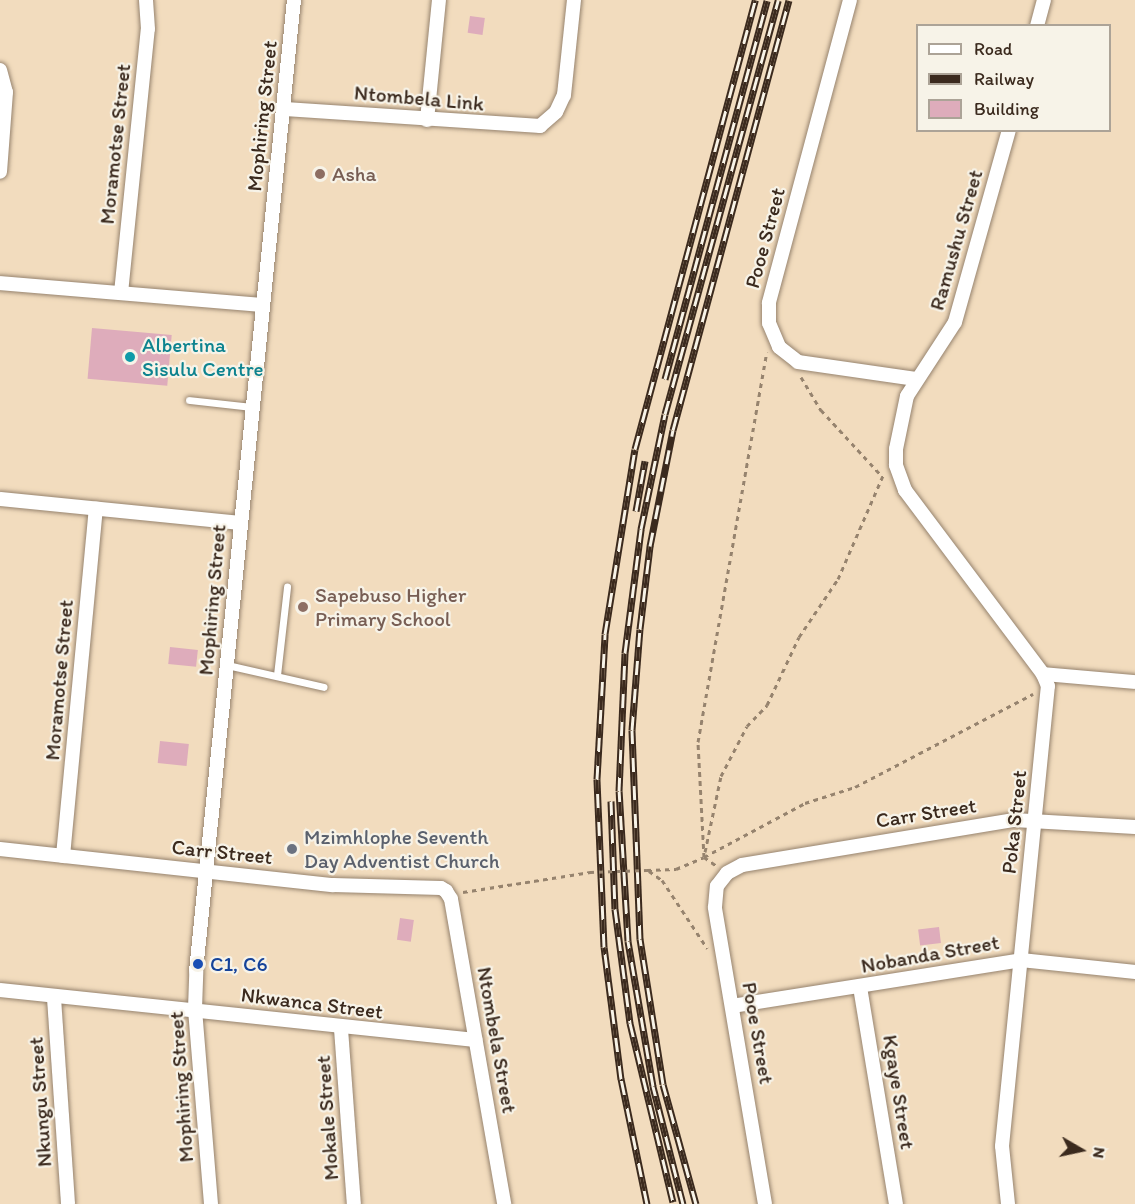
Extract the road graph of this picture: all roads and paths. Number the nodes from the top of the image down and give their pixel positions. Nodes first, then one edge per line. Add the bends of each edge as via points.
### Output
1 (146, 0) edge
2 (294, 0) edge
3 (439, 0) edge
4 (574, 0) edge
5 (850, 0) edge
6 (1044, 0) edge
7 (1038, 24) edge
8 (0, 70) edge
9 (285, 109) junction
10 (427, 120) junction
11 (1008, 132) edge
12 (0, 172) edge
13 (0, 283) edge
14 (121, 293) junction
15 (261, 305) junction
16 (771, 330) junction
17 (789, 357) junction
18 (916, 380) junction
19 (189, 400) dead end
20 (251, 407) junction
21 (896, 465) junction
22 (881, 475) junction
23 (0, 499) edge
24 (96, 509) junction
25 (239, 524) junction
26 (287, 588) dead end
27 (227, 664) junction
28 (278, 675) junction
29 (1046, 680) junction
30 (1135, 682) edge
31 (324, 687) dead end
32 (1035, 819) junction
33 (1135, 827) edge
34 (0, 849) edge
35 (63, 856) junction
36 (704, 857) junction
37 (647, 870) junction
38 (206, 871) junction
39 (727, 873) joint
40 (445, 891) junction
41 (724, 959) junction
42 (1021, 960) junction
43 (1135, 972) edge
44 (860, 987) junction
45 (0, 990) edge
46 (54, 998) junction
47 (732, 1006) junction
48 (195, 1009) junction
49 (341, 1029) junction
50 (475, 1040) junction
51 (68, 1204) edge
52 (211, 1204) edge
53 (354, 1204) edge
54 (504, 1204) edge
55 (765, 1204) edge
56 (896, 1204) edge
57 (1008, 1204) edge

1 - 14 street, Moramotse Street via 148,29
2 - 9 street, Mophiring Street
3 - 10 street
4 - 10 street, Ntombela Link via 564,95 548,122 532,128
5 - 16 street, Pooe Street via 769,303
6 - 7 street
8 - 12 street via 6,92
9 - 10 street, Ntombela Link
9 - 15 street, Mophiring Street
11 - 18 street, Ramushu Street via 955,321
13 - 14 street
14 - 15 street
15 - 20 street, Mophiring Street
16 - 17 street
16 - 36 path via 698,742
17 - 18 street via 809,365
17 - 22 path via 821,410
18 - 21 street, Ramushu Street via 902,410
19 - 20 lane
20 - 25 street, Mophiring Street
21 - 22 path
21 - 29 street, Ramushu Street via 905,490
22 - 36 path via 867,517 838,579 799,637 767,705 747,726 721,776
23 - 24 street
24 - 25 street
24 - 35 street, Moramotse Street
25 - 27 street, Mophiring Street
26 - 28 lane
27 - 28 lane
27 - 38 street, Mophiring Street
28 - 31 lane
29 - 30 street
29 - 32 street, Poka Street
29 - 36 path via 855,787 805,803
32 - 33 street, Carr Street
32 - 39 street, Carr Street via 742,865
32 - 42 street, Poka Street
34 - 35 street, Carr Street
35 - 38 street, Carr Street
36 - 37 path via 676,869
37 - 40 path, bridge via 580,873
37 - 41 path via 662,880 714,956
38 - 40 street, Carr Street via 333,885
38 - 48 street, Mophiring Street
39 - 41 street, Pooe Street via 715,894
40 - 50 street, Ntombela Street
41 - 47 street, Pooe Street
42 - 43 street, Nobanda Street
42 - 44 street, Nobanda Street
42 - 57 street, Poka Street via 1002,1146
44 - 47 street, Nobanda Street
44 - 56 street, Kgaye Street
45 - 46 street, Nkwanca Street
46 - 48 street, Nkwanca Street
46 - 51 street, Nkungu Street
47 - 55 street, Pooe Street
48 - 49 street, Nkwanca Street
48 - 52 street, Mophiring Street
49 - 50 street, Nkwanca Street
49 - 53 street, Mokale Street
50 - 54 street, Ntombela Street

